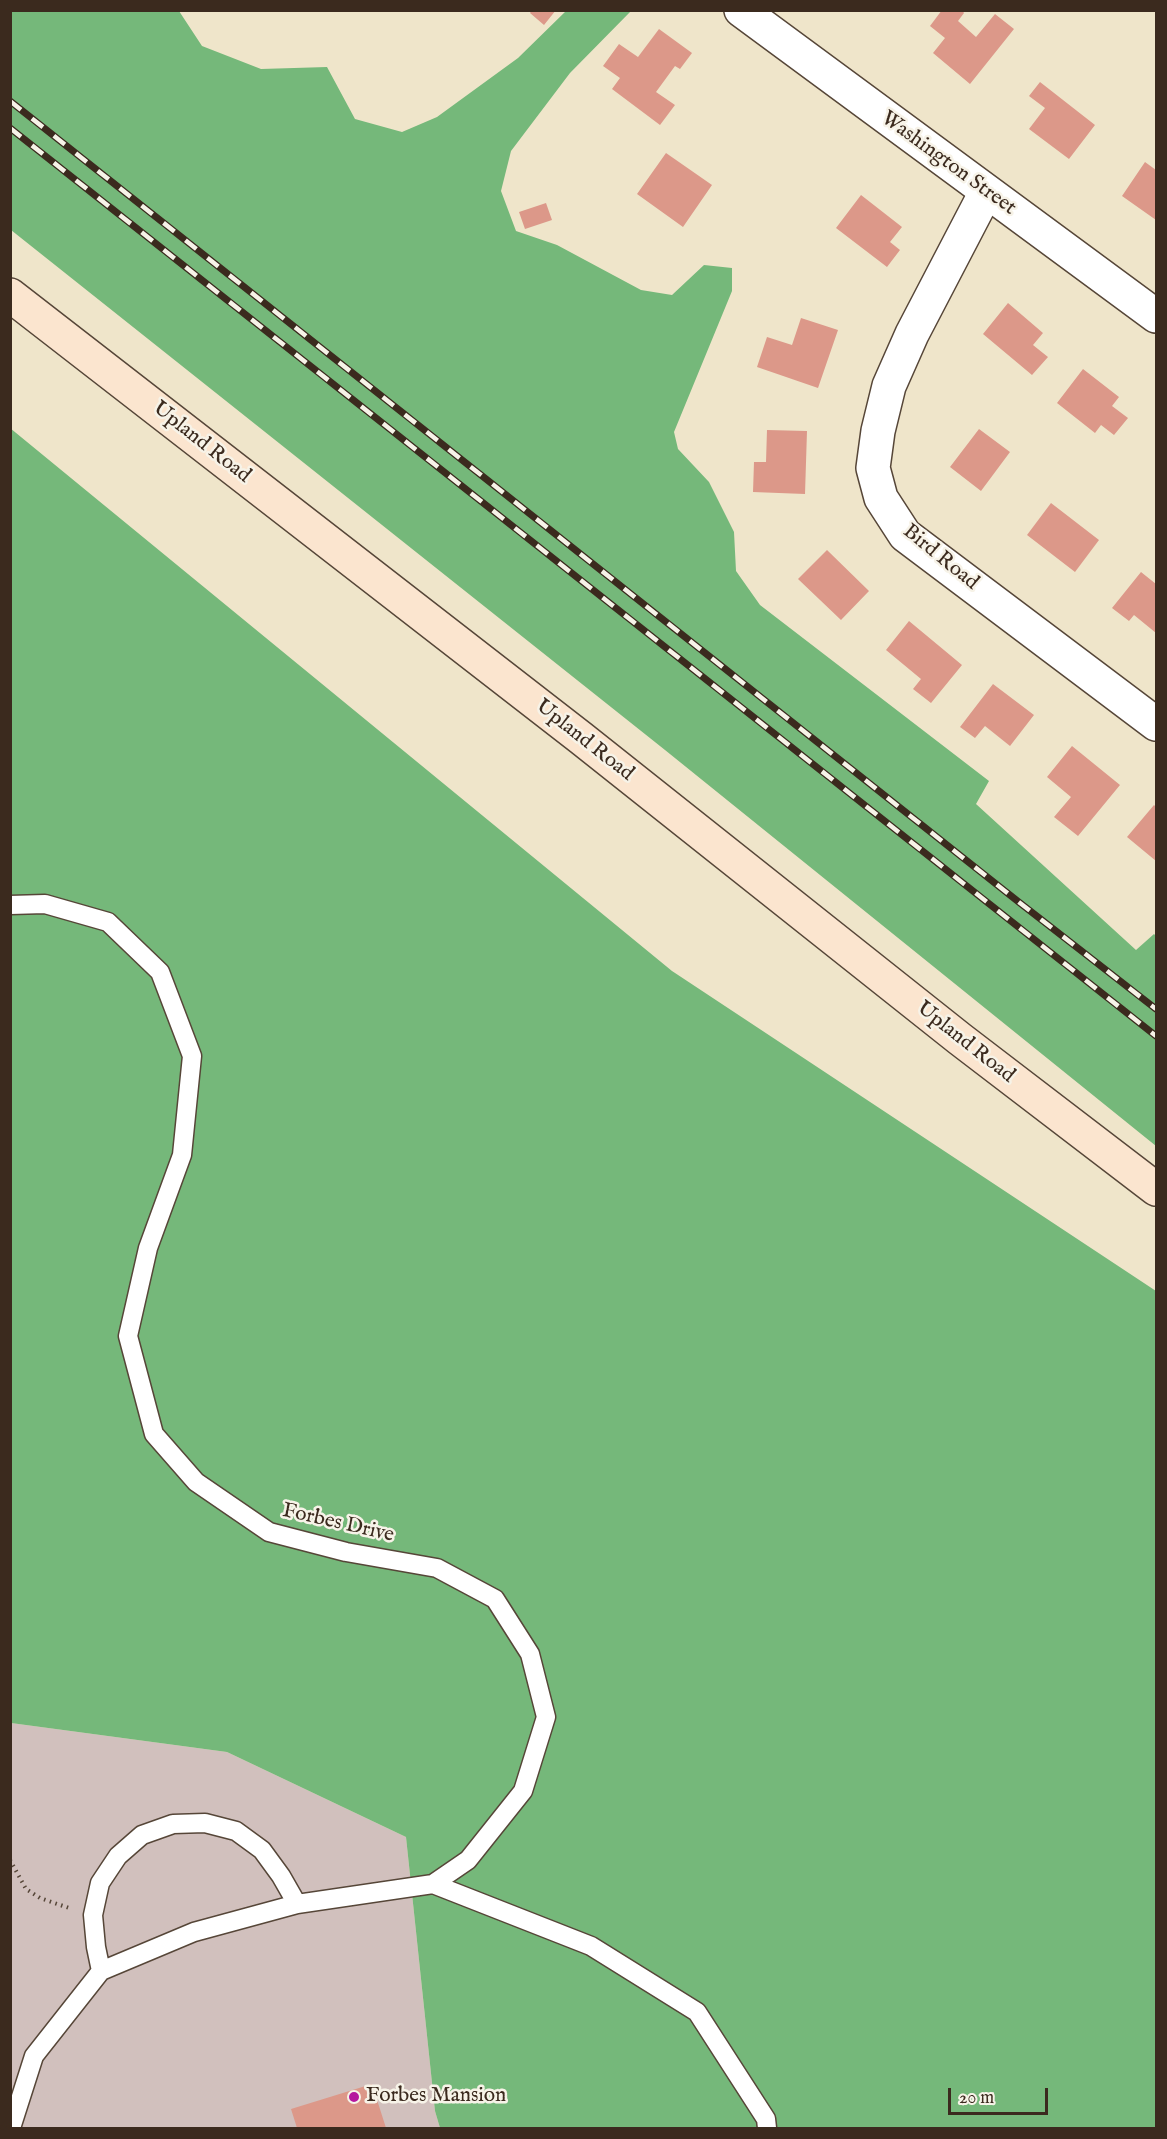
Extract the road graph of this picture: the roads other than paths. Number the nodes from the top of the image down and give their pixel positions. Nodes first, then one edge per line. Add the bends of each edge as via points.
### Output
1 (741, 10) edge
2 (987, 192) junction
3 (10, 295) edge
4 (1156, 316) edge
5 (1156, 724) edge
6 (10, 905) edge
7 (1156, 1189) edge
8 (433, 1884) junction
9 (297, 1904) junction
10 (101, 1971) junction
11 (11, 2128) edge
12 (766, 2128) edge

1 - 2 street, Washington Street
2 - 4 street, Washington Street
2 - 5 street, Bird Road via 889,386 873,468 881,498 905,535
3 - 7 main road, Upland Road
6 - 8 lane, Forbes Drive via 45,904 108,922 160,972 192,1056 182,1155 148,1248 128,1336 154,1434 196,1482 269,1532 346,1552 437,1568 495,1599 530,1654 546,1717 523,1791 468,1860
8 - 9 lane
8 - 12 lane via 591,1946 697,2012 766,2119
9 - 10 lane via 194,1932
9 - 10 lane via 262,1850 236,1831 205,1822 173,1824 142,1835 118,1856 100,1883 93,1915
10 - 11 lane via 34,2056

